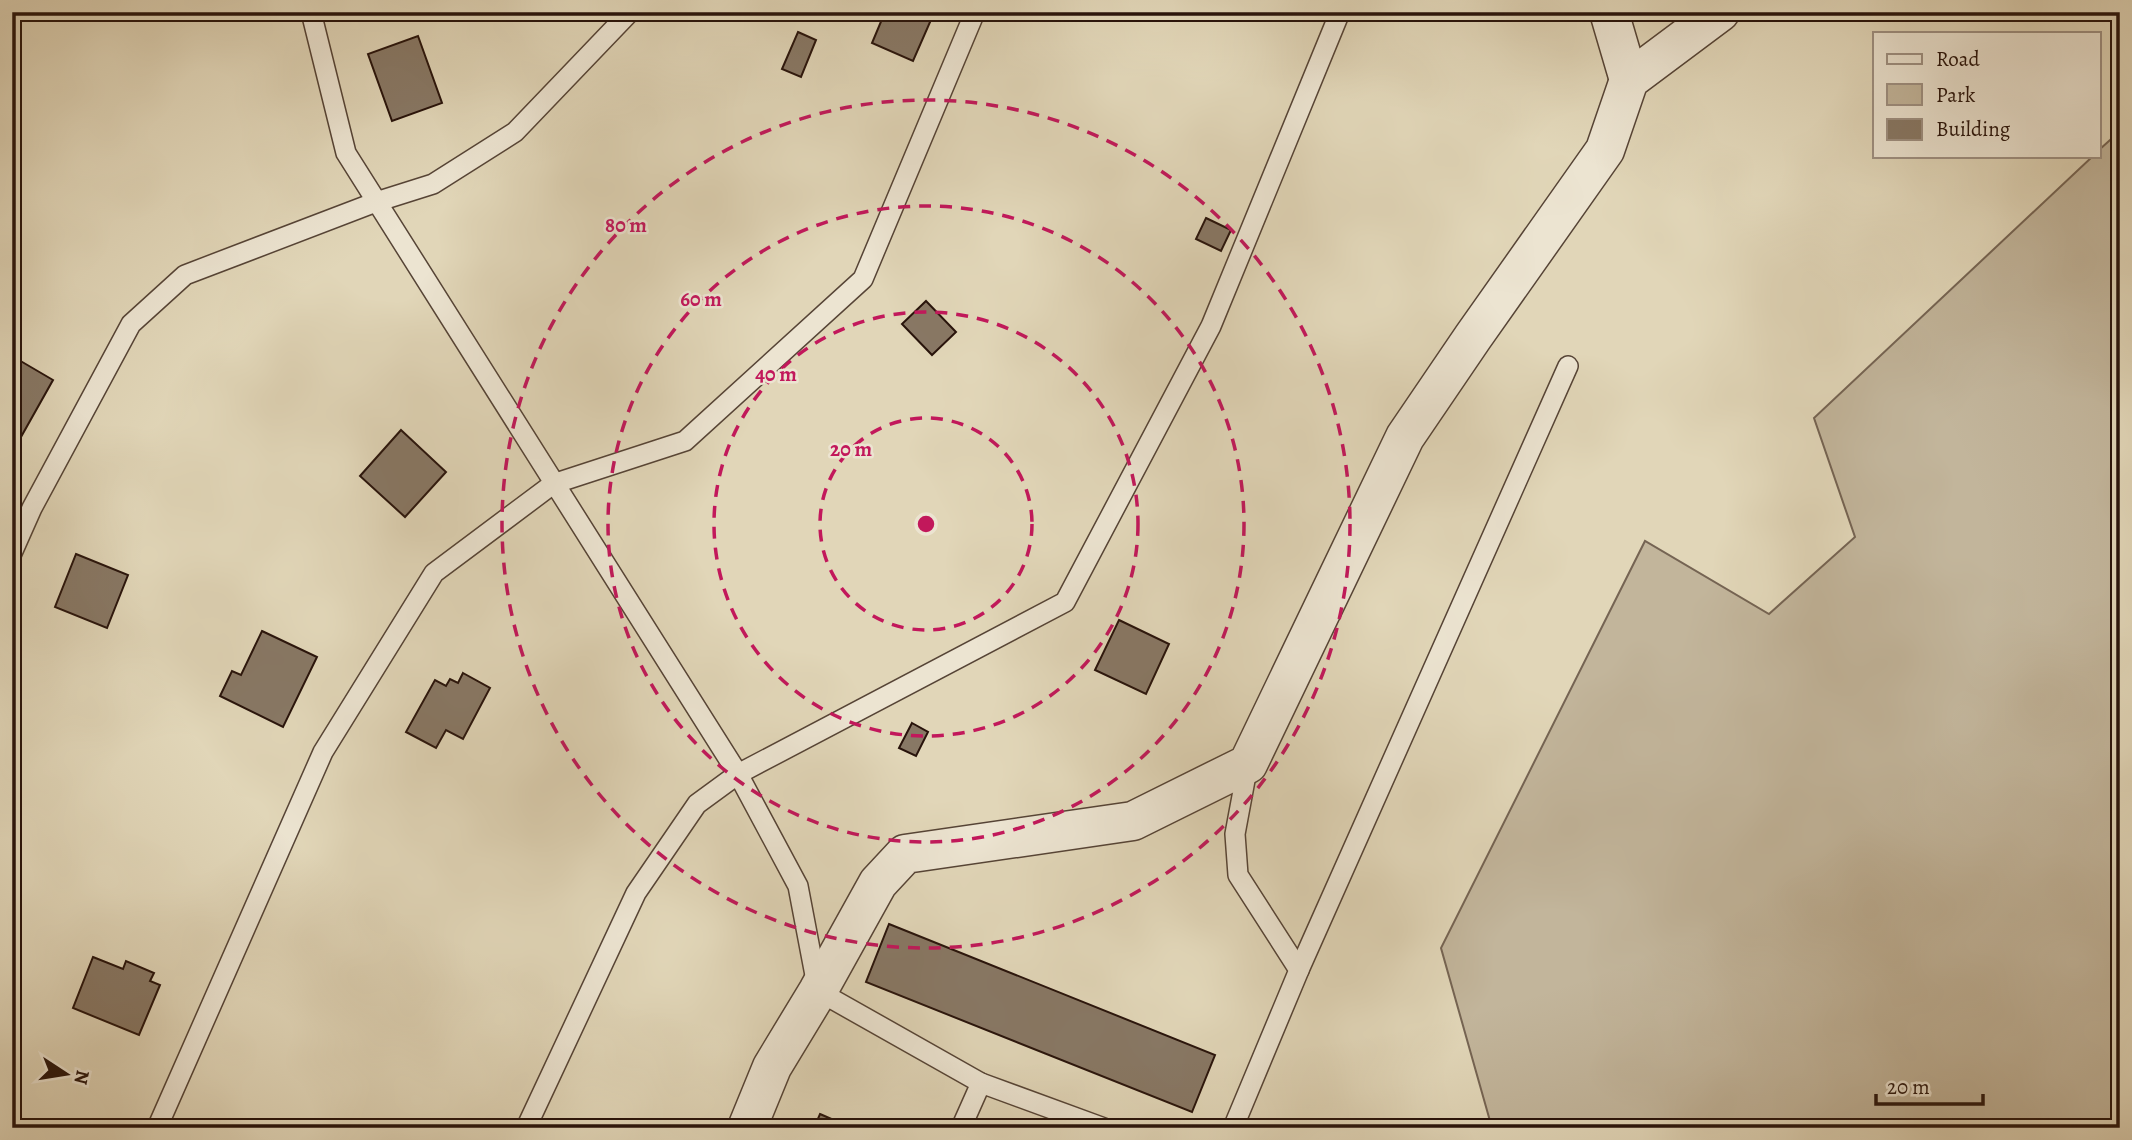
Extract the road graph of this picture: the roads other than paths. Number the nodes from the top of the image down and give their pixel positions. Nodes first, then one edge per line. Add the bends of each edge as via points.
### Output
1 (311, 12) edge
2 (630, 12) edge
3 (975, 12) edge
4 (1340, 12) edge
5 (1609, 12) edge
6 (1720, 12) edge
7 (1629, 80) junction
8 (376, 202) junction
9 (1568, 366) dead end
10 (553, 484) junction
11 (12, 553) edge
12 (1248, 764) junction
13 (738, 774) junction
14 (1299, 970) junction
15 (818, 991) junction
16 (981, 1083) junction
17 (157, 1128) edge
18 (526, 1128) edge
19 (747, 1128) edge
20 (961, 1128) edge
21 (1104, 1128) edge
22 (1233, 1128) edge

1 - 8 lane via 346,153
2 - 8 lane via 515,132 433,184
3 - 10 lane via 863,279 685,441
4 - 13 lane via 1210,326 1065,602
5 - 7 street
6 - 7 street
7 - 12 street via 1605,150 1405,437
8 - 10 lane
8 - 11 lane via 185,275 131,324
9 - 14 lane
10 - 13 lane
10 - 17 lane via 434,573 323,752
12 - 14 lane via 1235,834 1238,876
12 - 15 street via 1133,821 905,854 878,883
13 - 15 lane via 798,886
13 - 18 lane via 697,804 636,893
14 - 22 lane
15 - 16 lane
15 - 19 street via 772,1066
16 - 20 lane
16 - 21 lane

